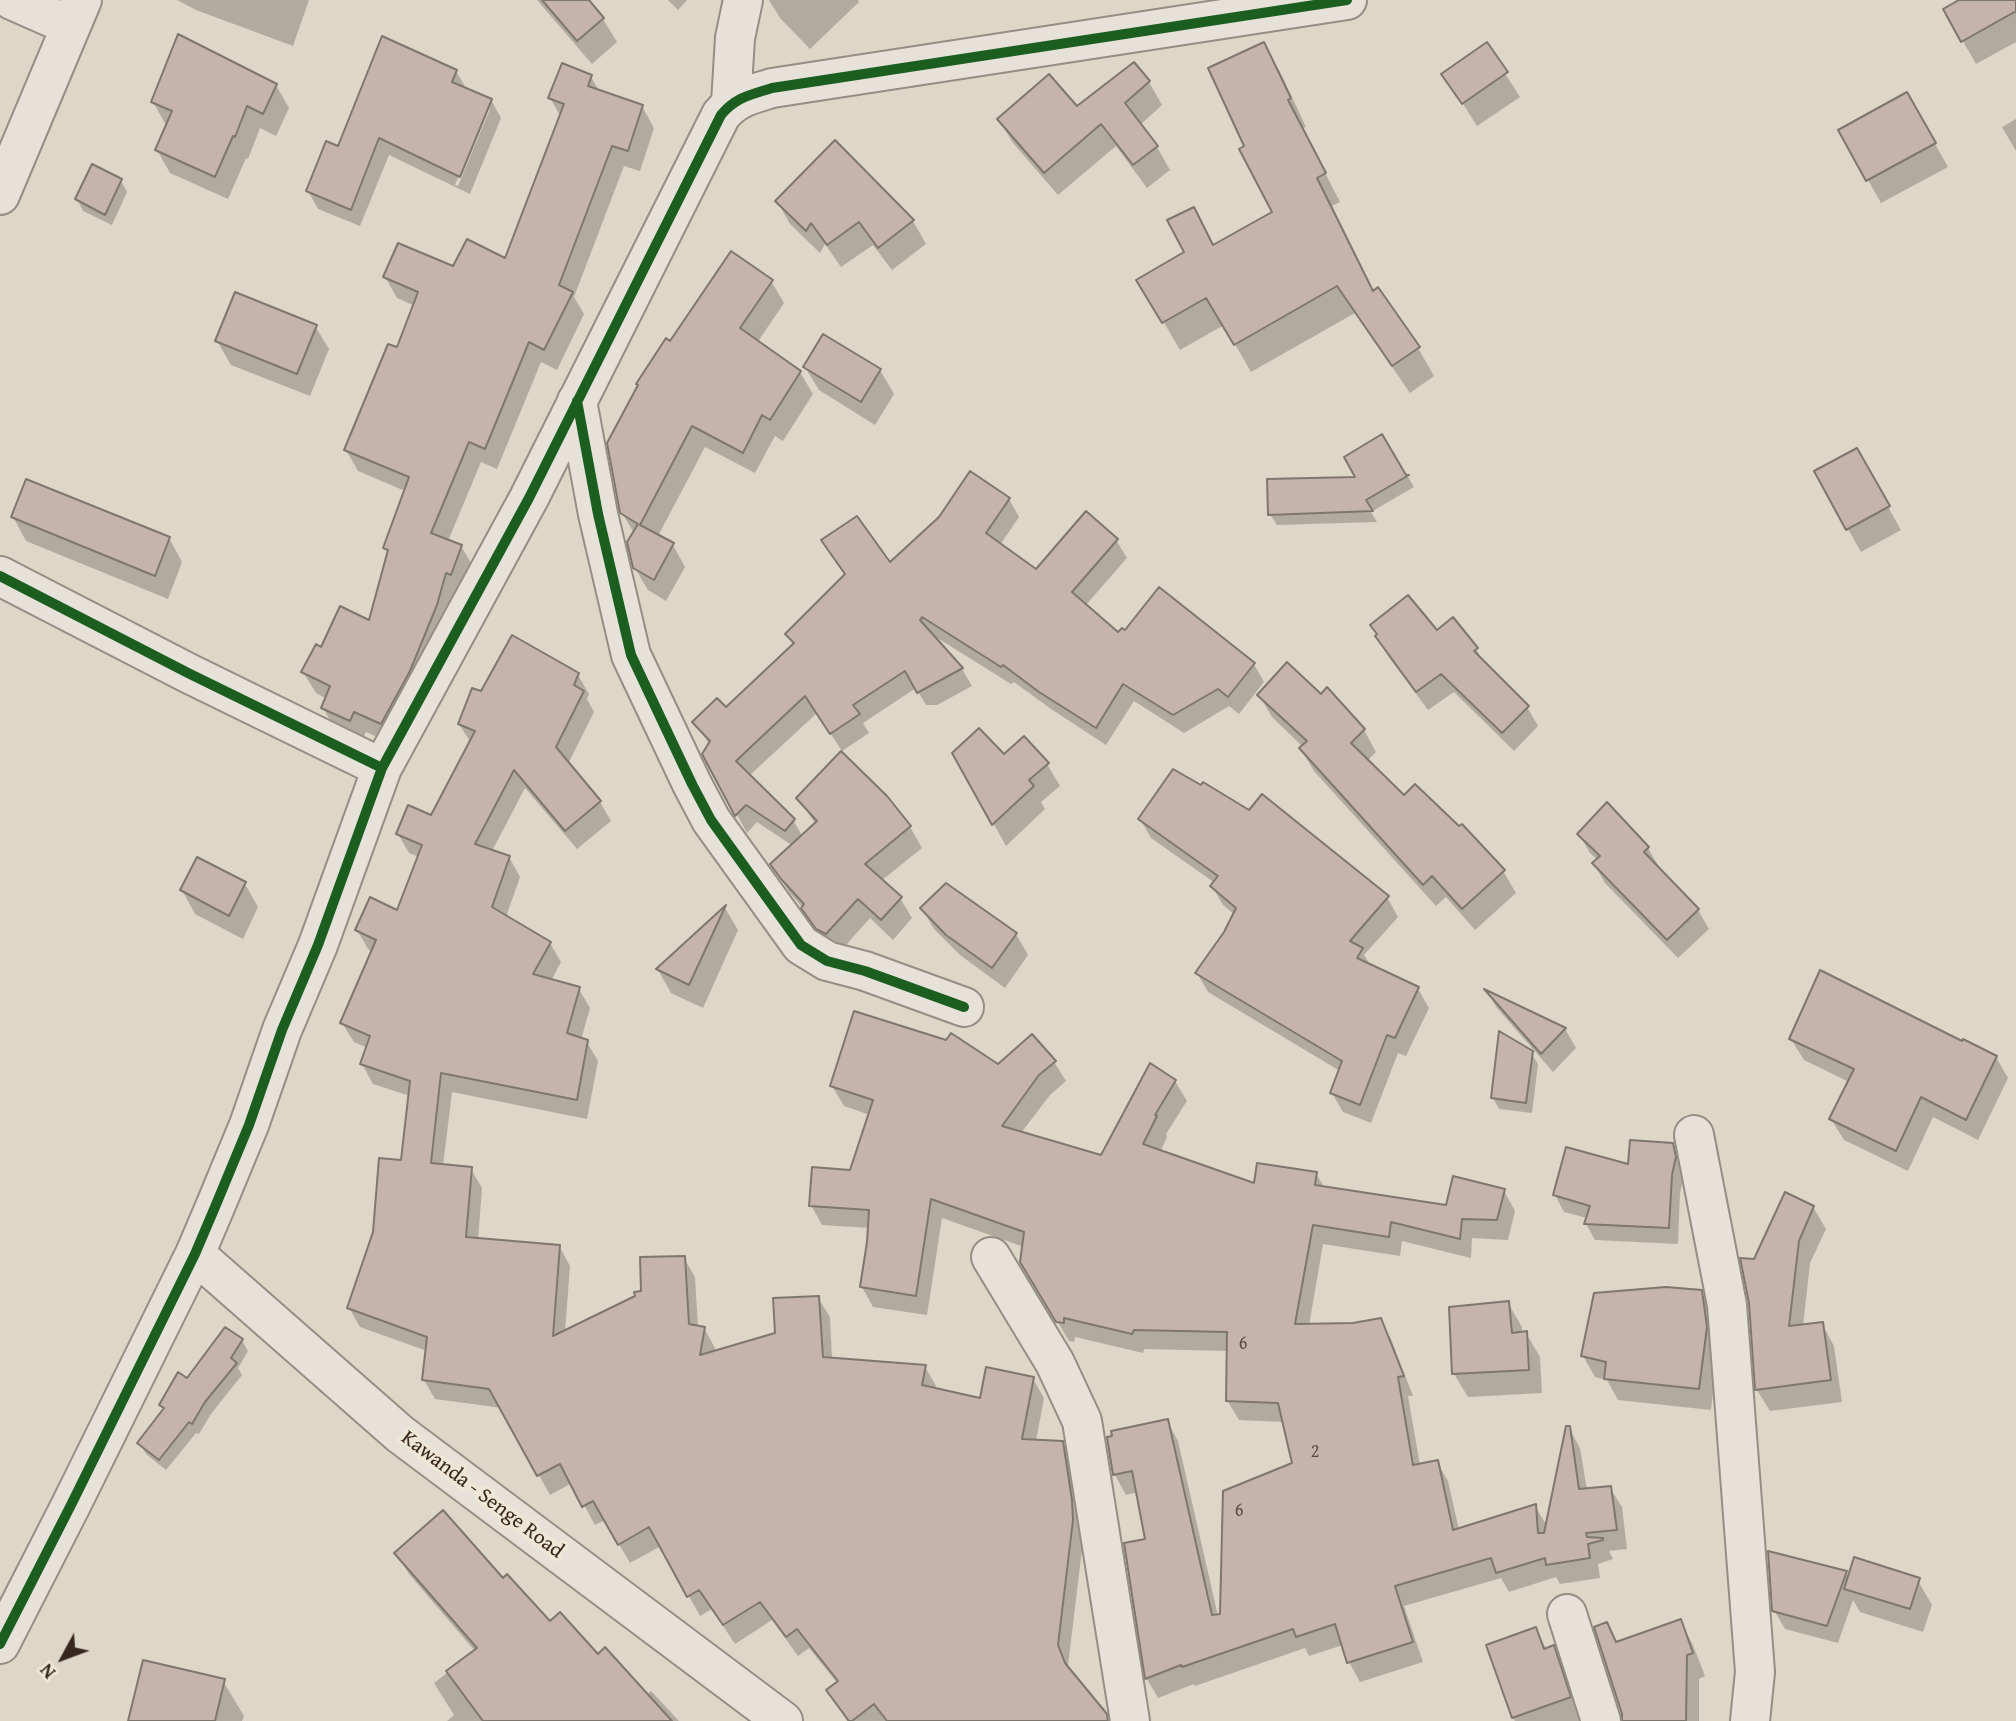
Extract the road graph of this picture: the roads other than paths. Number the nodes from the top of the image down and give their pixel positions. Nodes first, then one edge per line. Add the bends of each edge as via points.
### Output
1 (12, 0) edge
2 (743, 0) edge
3 (1347, 0) edge
4 (77, 13) edge
5 (731, 103) junction
6 (0, 195) edge
7 (577, 401) junction
8 (0, 576) edge
9 (382, 768) junction
10 (964, 1007) dead end
11 (1695, 1135) dead end
12 (195, 1254) junction
13 (991, 1257) dead end
14 (1567, 1614) dead end
15 (0, 1644) edge
16 (783, 1721) edge
17 (1130, 1721) edge
18 (1601, 1721) edge
19 (1750, 1721) edge

1 - 4 street
2 - 5 street via 734,38
3 - 5 street via 772,88
4 - 6 street
5 - 7 street
7 - 9 street
7 - 10 street via 631,655 711,820 802,945 827,961
8 - 9 street
9 - 12 street via 249,1125
11 - 19 street via 1727,1305 1755,1672
12 - 15 street
12 - 16 street, Kawanda - Senge Road via 400,1434
13 - 17 street via 1055,1363 1082,1420
14 - 18 street

